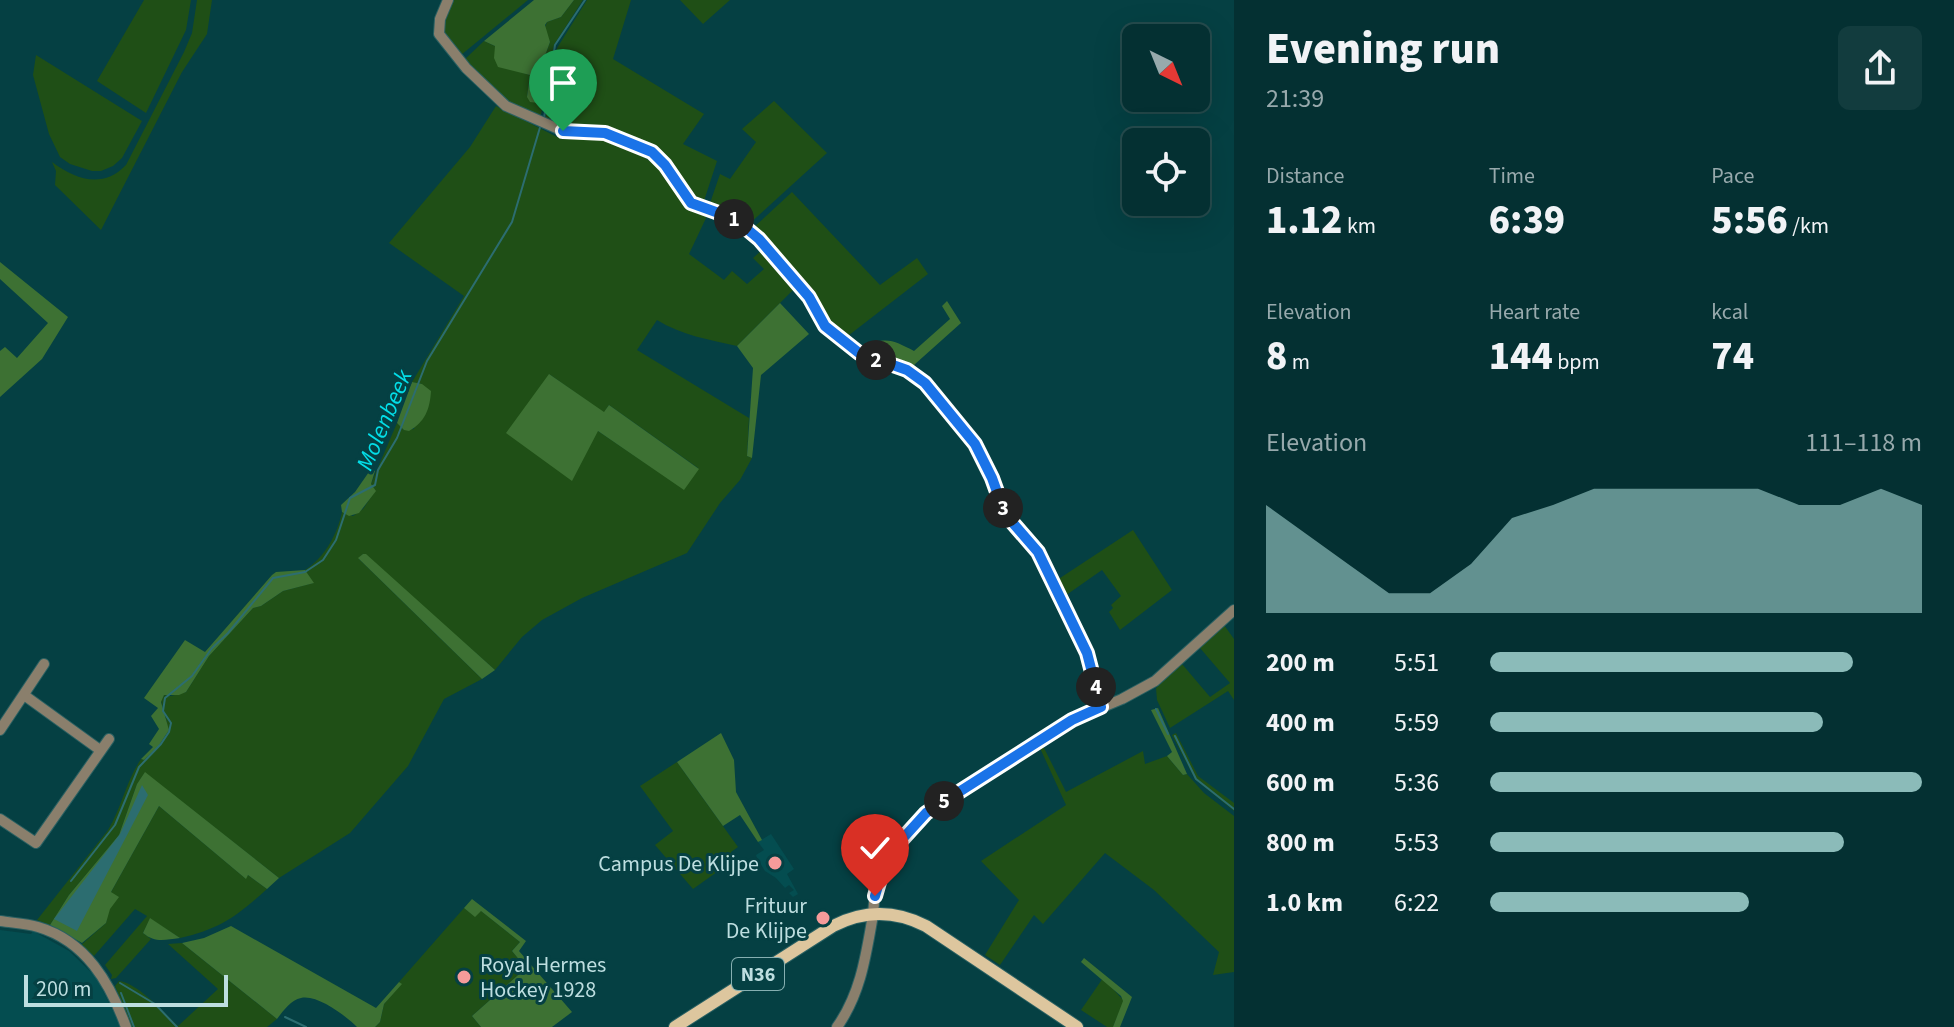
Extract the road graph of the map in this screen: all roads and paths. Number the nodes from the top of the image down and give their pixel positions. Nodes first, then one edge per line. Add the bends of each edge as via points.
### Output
1 (448, 0) edge
2 (1234, 610) edge
3 (44, 664) dead end
4 (24, 695) junction
5 (1101, 707) junction
6 (0, 730) edge
7 (109, 739) dead end
8 (100, 750) junction
9 (0, 819) edge
10 (873, 914) junction
11 (0, 921) edge
12 (126, 1027) edge
13 (675, 1027) edge
14 (837, 1027) edge
15 (1077, 1027) edge

1 - 5 street via 438,28 442,40 499,102 567,132 605,133 652,152 691,203 735,219 759,239 834,334 859,353 907,370 925,383 975,444 1005,514 1038,552 1087,653
2 - 5 street via 1155,681
3 - 4 street
4 - 6 street
4 - 8 street
5 - 10 street via 1072,720 919,819 890,856 876,888
7 - 8 street
8 - 9 street via 36,843
10 - 13 main road, N36 via 833,926
10 - 14 street via 860,984
10 - 15 main road, N36 via 905,917 926,926
11 - 12 street via 39,928 73,945 109,985

